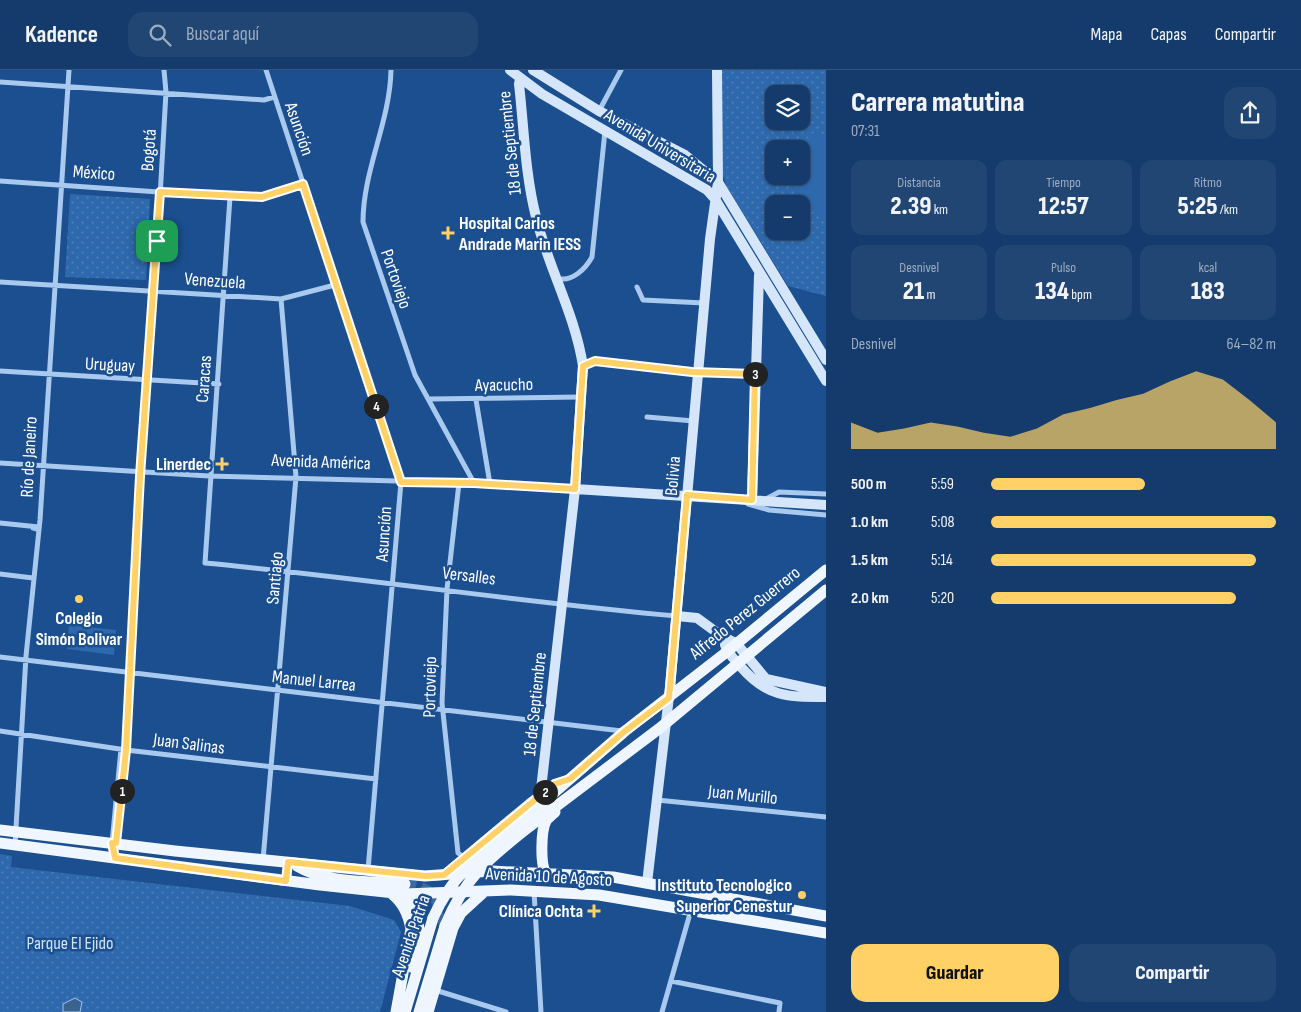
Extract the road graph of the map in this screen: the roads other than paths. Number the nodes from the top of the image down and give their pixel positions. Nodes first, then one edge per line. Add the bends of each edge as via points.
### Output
1 (69, 70) edge
2 (164, 70) edge
3 (266, 70) edge
4 (391, 70) edge
5 (510, 70) edge
6 (533, 70) edge
7 (621, 70) edge
8 (717, 70) edge
9 (543, 77) junction
10 (520, 79) junction
11 (0, 82) edge
12 (68, 87) junction
13 (166, 92) junction
14 (274, 97) junction
15 (599, 111) junction
16 (604, 131) junction
17 (0, 181) edge
18 (718, 182) junction
19 (303, 184) junction
20 (62, 185) junction
21 (160, 192) junction
22 (230, 197) junction
23 (715, 200) junction
24 (733, 230) junction
25 (710, 239) junction
26 (759, 274) junction
27 (555, 277) junction
28 (0, 282) edge
29 (335, 282) junction
30 (54, 284) junction
31 (637, 286) dead end
32 (155, 291) junction
33 (224, 294) junction
34 (772, 295) junction
35 (786, 296) junction
36 (281, 299) junction
37 (759, 302) junction
38 (704, 303) junction
39 (826, 360) edge
40 (583, 366) junction
41 (0, 371) edge
42 (698, 372) junction
43 (755, 374) junction
44 (48, 376) junction
45 (148, 380) junction
46 (826, 381) edge
47 (219, 384) junction
48 (429, 398) junction
49 (581, 398) junction
50 (476, 400) junction
51 (647, 417) dead end
52 (694, 421) junction
53 (0, 462) edge
54 (43, 464) junction
55 (141, 472) junction
56 (209, 476) junction
57 (296, 477) junction
58 (401, 482) junction
59 (459, 483) junction
60 (474, 483) junction
61 (490, 484) junction
62 (575, 489) junction
63 (826, 494) edge
64 (687, 495) junction
65 (730, 498) junction
66 (752, 500) junction
67 (763, 501) junction
68 (826, 505) edge
69 (826, 515) edge
70 (0, 523) edge
71 (39, 527) junction
72 (205, 563) joint
73 (826, 570) edge
74 (289, 573) junction
75 (0, 574) edge
76 (33, 578) junction
77 (394, 585) junction
78 (447, 589) junction
79 (826, 590) edge
80 (562, 604) junction
81 (677, 616) junction
82 (731, 647) junction
83 (0, 657) edge
84 (741, 659) junction
85 (26, 660) junction
86 (129, 674) junction
87 (280, 689) junction
88 (826, 692) edge
89 (826, 697) edge
90 (669, 698) junction
91 (383, 702) junction
92 (442, 711) junction
93 (549, 722) junction
94 (666, 722) junction
95 (0, 731) edge
96 (625, 731) junction
97 (22, 734) junction
98 (124, 749) junction
99 (271, 768) junction
100 (376, 779) junction
101 (581, 786) junction
102 (657, 800) junction
103 (540, 802) junction
104 (826, 816) edge
105 (528, 822) junction
106 (0, 830) edge
107 (16, 831) junction
108 (114, 843) junction
109 (0, 844) edge
110 (15, 845) junction
111 (464, 857) junction
112 (115, 858) junction
113 (263, 860) junction
114 (290, 863) junction
115 (368, 870) junction
116 (546, 873) junction
117 (444, 875) junction
118 (286, 881) junction
119 (647, 884) junction
120 (405, 889) junction
121 (485, 891) junction
122 (534, 891) junction
123 (391, 892) junction
124 (692, 910) junction
125 (826, 916) edge
126 (439, 923) junction
127 (826, 933) edge
128 (671, 981) junction
129 (435, 990) junction
130 (397, 1012) edge
131 (405, 1012) edge
132 (412, 1012) edge
133 (419, 1012) edge
134 (428, 1012) edge
135 (506, 1012) edge
136 (540, 1012) edge
137 (662, 1012) edge
138 (779, 1012) edge

1 - 12 street, Río de Janeiro
2 - 13 street, Bogotá
3 - 14 street, Asunción
4 - 48 street, Portoviejo via 387,110 365,198 363,222 415,375
5 - 10 street, Avenida Universitaria
6 - 9 street, Avenida Universitaria
7 - 15 street
8 - 18 street, Bolivia
9 - 10 street, 18 de Septiembre via 534,75
9 - 15 street, Avenida Universitaria
10 - 16 street, Avenida Universitaria
10 - 27 street, 18 de Septiembre via 530,187
11 - 12 street
12 - 13 street
12 - 20 street, Río de Janeiro
13 - 14 street via 264,100
13 - 21 street, Bogotá
14 - 19 street, Asunción
15 - 18 street, Avenida Universitaria via 685,155
16 - 23 street, Avenida Universitaria via 688,178 707,190
16 - 27 street via 592,257 581,272 563,280
17 - 20 street, México
18 - 23 street, Bolivia
18 - 35 street, Avenida Universitaria
19 - 22 street, México via 262,197
19 - 29 street, Asunción
20 - 21 street, México
20 - 30 street, Río de Janeiro
21 - 22 street, México
21 - 32 street, Bogotá
22 - 33 street, Caracas
23 - 24 street, Avenida Universitaria
23 - 25 street, Bolivia
24 - 25 street via 723,228
24 - 26 street, Avenida Universitaria
25 - 38 street, Bolivia
26 - 34 street, Avenida Universitaria
26 - 37 street
27 - 40 street, 18 de Septiembre via 580,345
28 - 30 street, Venezuela
29 - 36 street, Venezuela via 331,286
29 - 58 street, Asunción
30 - 32 street, Venezuela
30 - 44 street, Río de Janeiro
31 - 38 street via 643,300
32 - 33 street, Venezuela
32 - 45 street, Bogotá
33 - 36 street, Venezuela
33 - 47 street, Caracas
34 - 35 street
34 - 37 street
34 - 46 street, Avenida Universitaria
35 - 39 street, Avenida Universitaria
36 - 57 street, Santiago
37 - 43 street
38 - 42 street, Bolivia
40 - 42 street via 595,361
40 - 49 street, 18 de Septiembre
41 - 44 street, Uruguay
42 - 43 street
42 - 52 street, Bolivia
43 - 66 street
44 - 45 street, Uruguay
44 - 54 street, Río de Janeiro
45 - 47 street, Uruguay
45 - 55 street, Bogotá
47 - 56 street, Caracas
48 - 50 street, Ayacucho
48 - 60 street, Portoviejo
49 - 50 street, Ayacucho
49 - 62 street, 18 de Septiembre
50 - 61 street
51 - 52 street
52 - 64 street, Bolivia
53 - 54 street, Avenida América
54 - 55 street, Avenida América
54 - 71 street, Río de Janeiro
55 - 56 street, Avenida América
55 - 86 street, Bogotá
56 - 57 street, Avenida América
56 - 72 street, Caracas
57 - 58 street, Avenida América
57 - 74 street, Santiago
58 - 59 street, Avenida América
58 - 77 street, Asunción
59 - 60 street, Avenida América
59 - 78 street, Portoviejo
60 - 61 street, Avenida América
61 - 62 street, Avenida América
62 - 64 street, Avenida América
62 - 80 street, 18 de Septiembre
63 - 67 street, Avenida América via 779,492
64 - 65 street, Avenida América
64 - 81 street, Bolivia
65 - 66 street, Avenida América
65 - 69 street, Avenida América via 769,510
66 - 67 street, Avenida América
67 - 68 street, Avenida América
70 - 71 street
71 - 76 street, Río de Janeiro
72 - 74 street, Versalles
73 - 82 main road, Alfredo Perez Guerrero
74 - 77 street, Versalles
74 - 87 street, Santiago
75 - 76 street
76 - 85 street, Río de Janeiro
77 - 78 street, Versalles
77 - 91 street, Asunción
78 - 80 street, Versalles
78 - 92 street, Portoviejo
79 - 84 main road, Alfredo Perez Guerrero
80 - 81 street, Versalles
80 - 93 street, 18 de Septiembre
81 - 82 street, Versalles via 697,618
81 - 90 street, Bolivia
82 - 84 street, Versalles
82 - 90 main road, Alfredo Perez Guerrero
83 - 85 street, Manuel Larrea
84 - 88 street, Versalles via 772,682
84 - 89 street, Versalles via 752,679 769,692
84 - 94 main road, Alfredo Perez Guerrero
85 - 86 street, Manuel Larrea
85 - 97 street, Río de Janeiro
86 - 87 street, Manuel Larrea
86 - 98 street, Bogotá
87 - 91 street, Manuel Larrea
87 - 99 street, Santiago
90 - 94 street, Bolivia
90 - 96 main road, Alfredo Perez Guerrero
91 - 92 street, Manuel Larrea
91 - 100 street, Asunción
92 - 93 street, Manuel Larrea
92 - 111 street, Portoviejo via 458,853
93 - 96 street, Manuel Larrea
93 - 103 street, 18 de Septiembre
94 - 101 main road, Alfredo Perez Guerrero
94 - 102 street, Bolivia
95 - 97 street, Juan Salinas
96 - 103 main road, Alfredo Perez Guerrero
97 - 98 street, Juan Salinas
97 - 107 street, Río de Janeiro
98 - 99 street, Juan Salinas
98 - 108 street, Bogotá
99 - 100 street, Juan Salinas
99 - 113 street, Santiago
100 - 115 street, Asunción
101 - 105 main road, Alfredo Perez Guerrero
101 - 116 main road via 576,797 546,821 542,864
102 - 104 street, Juan Murillo
102 - 119 street, Bolivia
103 - 105 main road, Alfredo Perez Guerrero
103 - 111 street, Avenida Patria
105 - 126 main road, Avenida Patria, bridge via 472,875
106 - 107 main road, Avenida 10 de Agosto
107 - 108 main road, Avenida 10 de Agosto
107 - 110 street, Río de Janeiro
108 - 112 street, Bogotá
108 - 113 main road, Avenida 10 de Agosto
109 - 110 main road, Avenida 10 de Agosto
110 - 112 main road, Avenida 10 de Agosto
111 - 117 street, Avenida Patria
112 - 118 main road, Avenida 10 de Agosto
113 - 114 main road, Avenida 10 de Agosto
114 - 115 main road, Avenida 10 de Agosto
114 - 118 main road
114 - 120 main road via 308,873
115 - 117 main road, Avenida 10 de Agosto
116 - 117 main road, Avenida 10 de Agosto via 491,871
116 - 119 main road, Avenida 10 de Agosto via 613,877
118 - 123 main road, Avenida 10 de Agosto
119 - 125 main road, Avenida 10 de Agosto
120 - 121 main road, Avenida 10 de Agosto
120 - 123 main road, Avenida 10 de Agosto
120 - 130 main road via 416,910 418,942
121 - 122 main road, Avenida 10 de Agosto
121 - 129 main road via 470,903 457,921 446,946
122 - 124 main road, Avenida 10 de Agosto via 599,895
122 - 136 street
123 - 130 main road via 401,902 411,929
124 - 127 main road, Avenida 10 de Agosto
124 - 128 street
126 - 131 main road, Avenida Patria
126 - 132 main road
126 - 133 main road, Avenida Patria
128 - 137 street
128 - 138 street via 781,1004
129 - 134 main road
129 - 135 street

